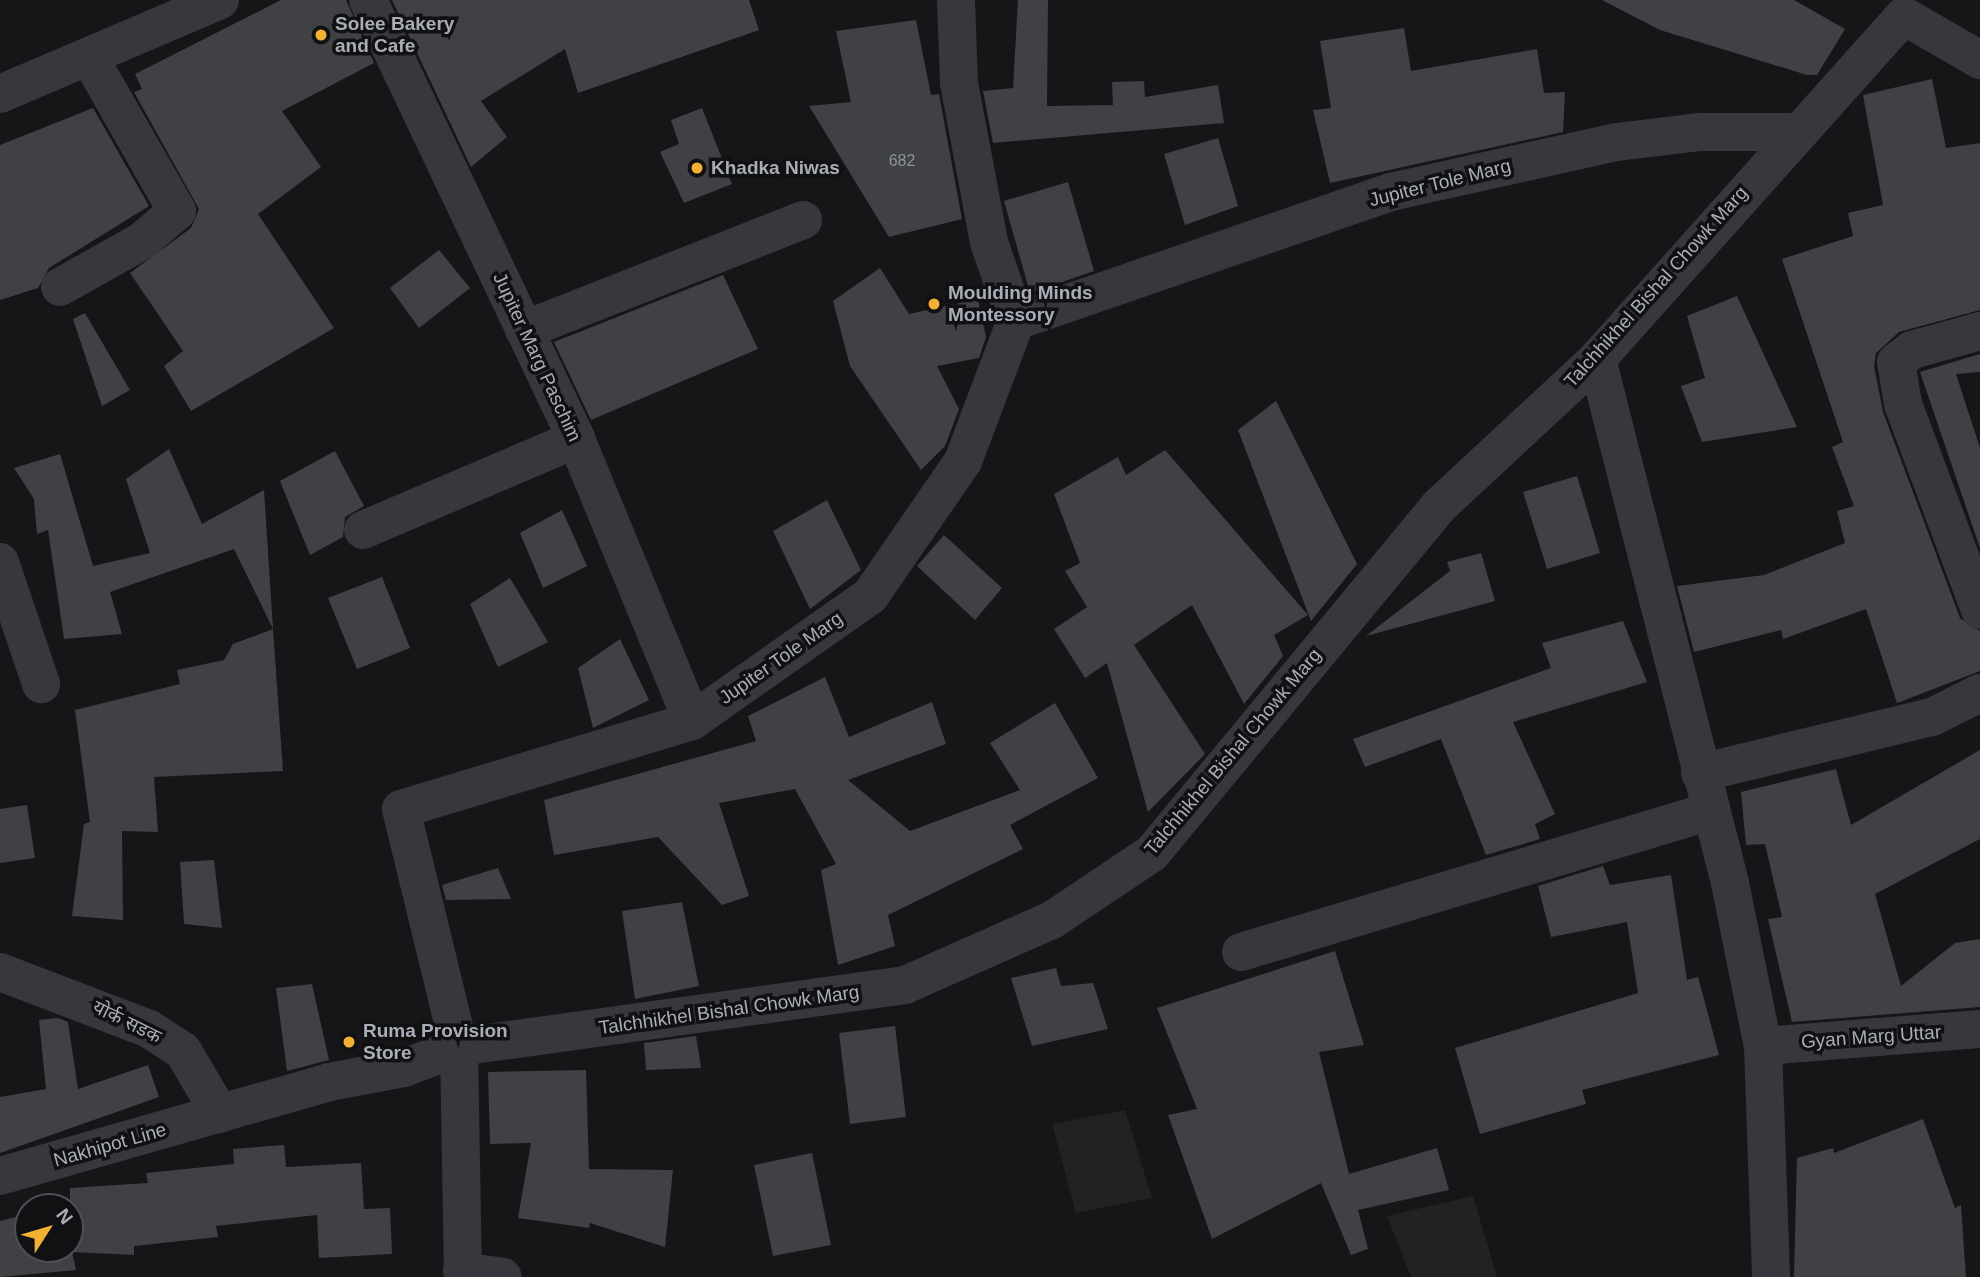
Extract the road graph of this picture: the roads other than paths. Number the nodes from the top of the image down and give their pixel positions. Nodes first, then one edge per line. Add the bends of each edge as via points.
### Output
1 (220, 0) edge
2 (368, 0) edge
3 (956, 0) edge
4 (1893, 8) edge
5 (91, 60) junction
6 (1980, 60) edge
7 (0, 94) edge
8 (1796, 132) junction
9 (803, 220) dead end
10 (60, 287) dead end
11 (1016, 321) junction
12 (524, 330) junction
13 (1980, 331) edge
14 (1597, 359) junction
15 (576, 439) junction
16 (363, 530) dead end
17 (0, 562) edge
18 (1980, 610) edge
19 (41, 684) dead end
20 (1980, 693) edge
21 (692, 721) junction
22 (1700, 774) junction
23 (1707, 812) junction
24 (1241, 952) dead end
25 (0, 972) edge
26 (1980, 1029) edge
27 (1763, 1046) junction
28 (459, 1047) junction
29 (220, 1114) junction
30 (0, 1176) edge
31 (462, 1274) edge
32 (503, 1277) edge
33 (1771, 1277) edge

1 - 5 street
2 - 12 street, Jupiter Marg Paschim
3 - 11 street via 959,83 989,242
4 - 6 street, Talchhikhel Bishal Chowk Marg
4 - 8 street, Talchhikhel Bishal Chowk Marg
5 - 7 street
5 - 10 street via 177,211 142,241
8 - 11 street, Jupiter Tole Marg via 1700,132 1617,142 1391,192
8 - 14 street, Talchhikhel Bishal Chowk Marg
9 - 12 street
11 - 21 street, Jupiter Tole Marg via 963,461 870,596
12 - 15 street, Jupiter Marg Paschim
13 - 18 street via 1912,350 1896,362 1903,404
14 - 22 street
14 - 28 street, Talchhikhel Bishal Chowk Marg via 1438,507 1152,853 1052,920 905,985
15 - 16 street
15 - 21 street, Jupiter Marg Paschim
17 - 19 street
20 - 22 street via 1931,717
21 - 28 street, Jupiter Tole Marg via 406,804 398,816
22 - 23 street
23 - 24 street
23 - 27 street via 1730,883
25 - 29 street, योर्क सडक via 149,1029 183,1051
26 - 27 street, Gyan Marg Uttar
27 - 33 street
28 - 29 street, Talchhikhel Bishal Chowk Marg via 404,1068
28 - 31 street
29 - 30 street, Nakhipot Line
31 - 32 street

